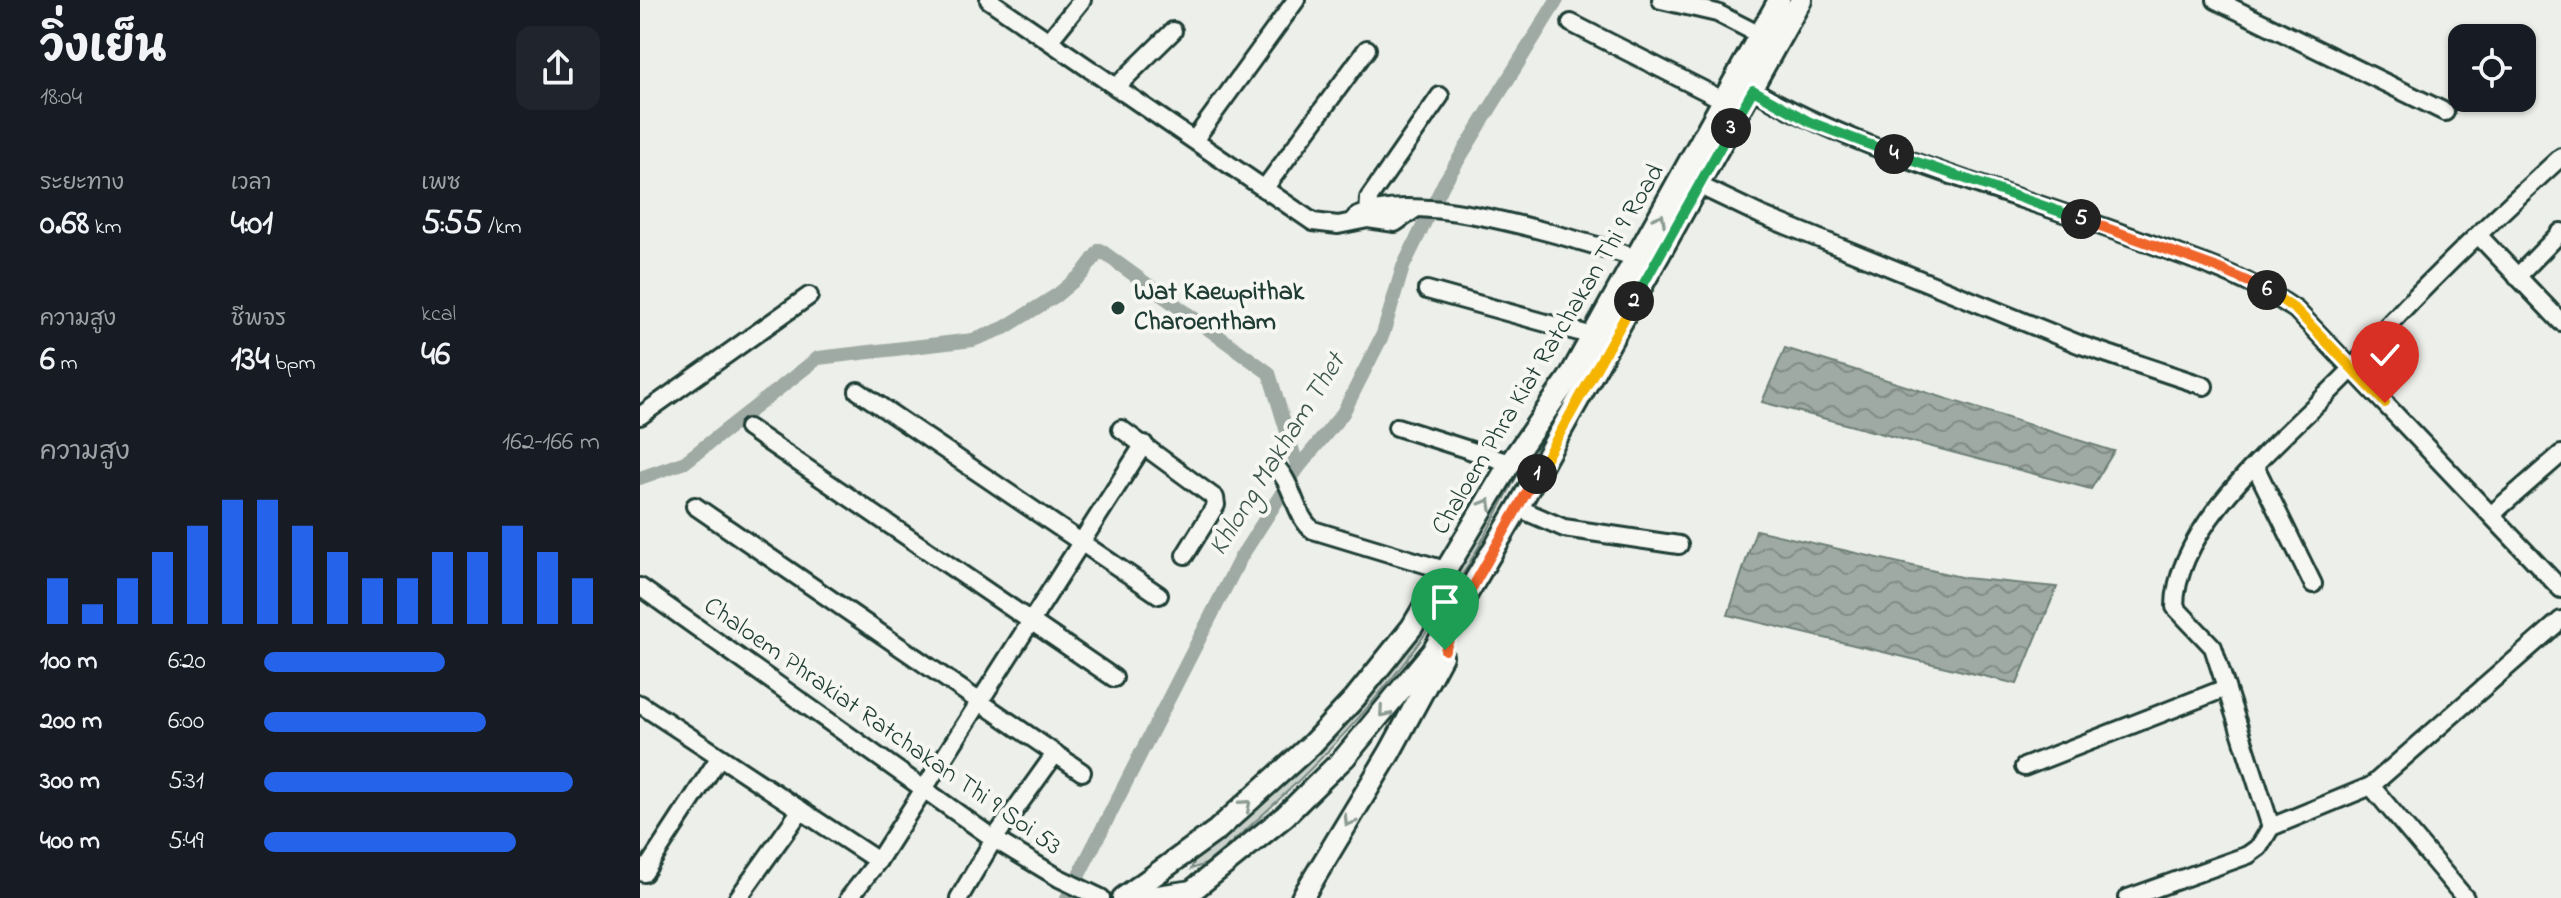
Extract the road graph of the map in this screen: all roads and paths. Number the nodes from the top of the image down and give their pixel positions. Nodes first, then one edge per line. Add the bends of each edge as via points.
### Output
1 (989, 0) edge
2 (1082, 0) edge
3 (1296, 0) edge
4 (1661, 0) edge
5 (1779, 0) edge
6 (1801, 0) edge
7 (2216, 0) edge
8 (1571, 23) dead end
9 (1173, 31) dead end
10 (1760, 35) junction
11 (1049, 41) junction
12 (1367, 49) dead end
13 (1744, 86) junction
14 (1116, 87) junction
15 (1440, 96) dead end
16 (1725, 101) junction
17 (2445, 112) dead end
18 (1195, 139) junction
19 (2561, 157) edge
20 (1698, 185) junction
21 (1264, 189) junction
22 (1367, 216) junction
23 (2561, 232) edge
24 (2479, 236) junction
25 (1638, 258) junction
26 (2517, 277) junction
27 (1427, 290) dead end
28 (809, 296) dead end
29 (2561, 322) edge
30 (1593, 336) junction
31 (2353, 368) junction
32 (2204, 386) dead end
33 (858, 391) dead end
34 (640, 416) edge
35 (1397, 427) dead end
36 (748, 428) dead end
37 (1121, 429) dead end
38 (1144, 444) junction
39 (2561, 454) edge
40 (1510, 463) junction
41 (2255, 466) junction
42 (1276, 467) dead end
43 (695, 506) dead end
44 (1518, 508) junction
45 (2492, 514) junction
46 (1080, 545) junction
47 (1679, 545) dead end
48 (1185, 555) dead end
49 (1448, 571) junction
50 (2313, 584) dead end
51 (640, 587) edge
52 (2561, 589) edge
53 (1159, 595) dead end
54 (1463, 604) junction
55 (2561, 620) edge
56 (1031, 623) junction
57 (1114, 678) dead end
58 (2226, 688) junction
59 (640, 704) edge
60 (980, 704) junction
61 (1055, 754) junction
62 (719, 758) junction
63 (2024, 767) dead end
64 (1082, 772) dead end
65 (2371, 786) junction
66 (924, 790) junction
67 (801, 810) junction
68 (2271, 827) junction
69 (994, 839) junction
70 (1186, 854) junction
71 (878, 861) junction
72 (644, 873) dead end
73 (2460, 892) edge
74 (1184, 896) edge
75 (738, 898) edge
76 (849, 898) edge
77 (959, 898) edge
78 (1101, 898) edge
79 (1123, 898) edge
80 (1144, 898) edge
81 (1302, 898) edge
82 (2128, 898) edge
83 (2442, 898) edge

1 - 11 street
2 - 11 street
3 - 18 street
4 - 10 street via 1717,13
5 - 10 main road, Chaloem Phra Kiat Ratchakan Thi 9 Road
6 - 13 main road, Chaloem Phra Kiat Ratchakan Thi 9 Road
7 - 17 street
8 - 16 street
9 - 14 street
10 - 13 main road, Chaloem Phra Kiat Ratchakan Thi 9 Road
11 - 14 street
12 - 21 street
13 - 16 main road, Chaloem Phra Kiat Ratchakan Thi 9 Road
13 - 20 main road, Chaloem Phra Kiat Ratchakan Thi 9 Road
13 - 31 street via 1867,145 2249,281 2296,310
14 - 18 street
15 - 22 street via 1369,198
25 -> 16 main road, Chaloem Phra Kiat Ratchakan Thi 9 Road
18 - 21 street
19 - 24 street
20 - 32 street via 2081,345
20 - 44 main road, Chaloem Phra Kiat Ratchakan Thi 9 Road
21 - 22 street via 1313,222 1338,225
22 - 25 street via 1393,206 1451,211
23 - 26 street
24 - 26 street
24 - 31 street via 2389,324
25 - 30 main road, Chaloem Phra Kiat Ratchakan Thi 9 Road
26 - 29 street
27 - 30 street
28 - 34 street
30 - 40 main road, Chaloem Phra Kiat Ratchakan Thi 9 Road
31 - 41 street
31 - 45 street
33 - 46 street
35 - 40 street
36 - 56 street
37 - 38 street
38 - 46 street
38 - 48 street via 1215,498 1216,505
39 - 45 street
49 -> 40 main road, Chaloem Phra Kiat Ratchakan Thi 9 Road
41 - 50 street
41 - 58 street via 2228,494 2192,547 2175,592 2175,607 2213,647
42 - 49 street via 1288,479 1313,530
43 - 60 street
44 - 47 street via 1564,528
44 - 54 main road, Chaloem Phra Kiat Ratchakan Thi 9 Road
45 - 52 street
46 - 53 street
46 - 56 street
70 -> 49 main road, Chaloem Phra Kiat Ratchakan Thi 9 Road via 1262,791 1355,698 1412,627
51 - 66 street, Chaloem Phrakiat Ratchakan Thi 9 Soi 53
54 -> 74 main road, Chaloem Phra Kiat Ratchakan Thi 9 Road via 1433,651 1345,757 1285,816
54 -> 81 main road via 1445,650 1390,752
55 - 65 street
56 - 57 street
56 - 60 street
58 - 63 street
58 - 68 street
59 - 62 street
60 - 61 street
60 - 66 street
61 - 64 street
61 - 69 street
62 - 67 street
62 - 72 street
65 - 68 street
65 - 73 street
66 - 69 street, Chaloem Phrakiat Ratchakan Thi 9 Soi 53
66 - 71 street
67 - 71 street
67 - 75 street
68 - 82 street via 2248,855
69 - 77 street
69 - 78 street, Chaloem Phrakiat Ratchakan Thi 9 Soi 53
70 - 74 main road
70 - 79 main road, Chaloem Phra Kiat Ratchakan Thi 9 Road
71 - 76 street
73 - 83 street
74 - 80 main road

